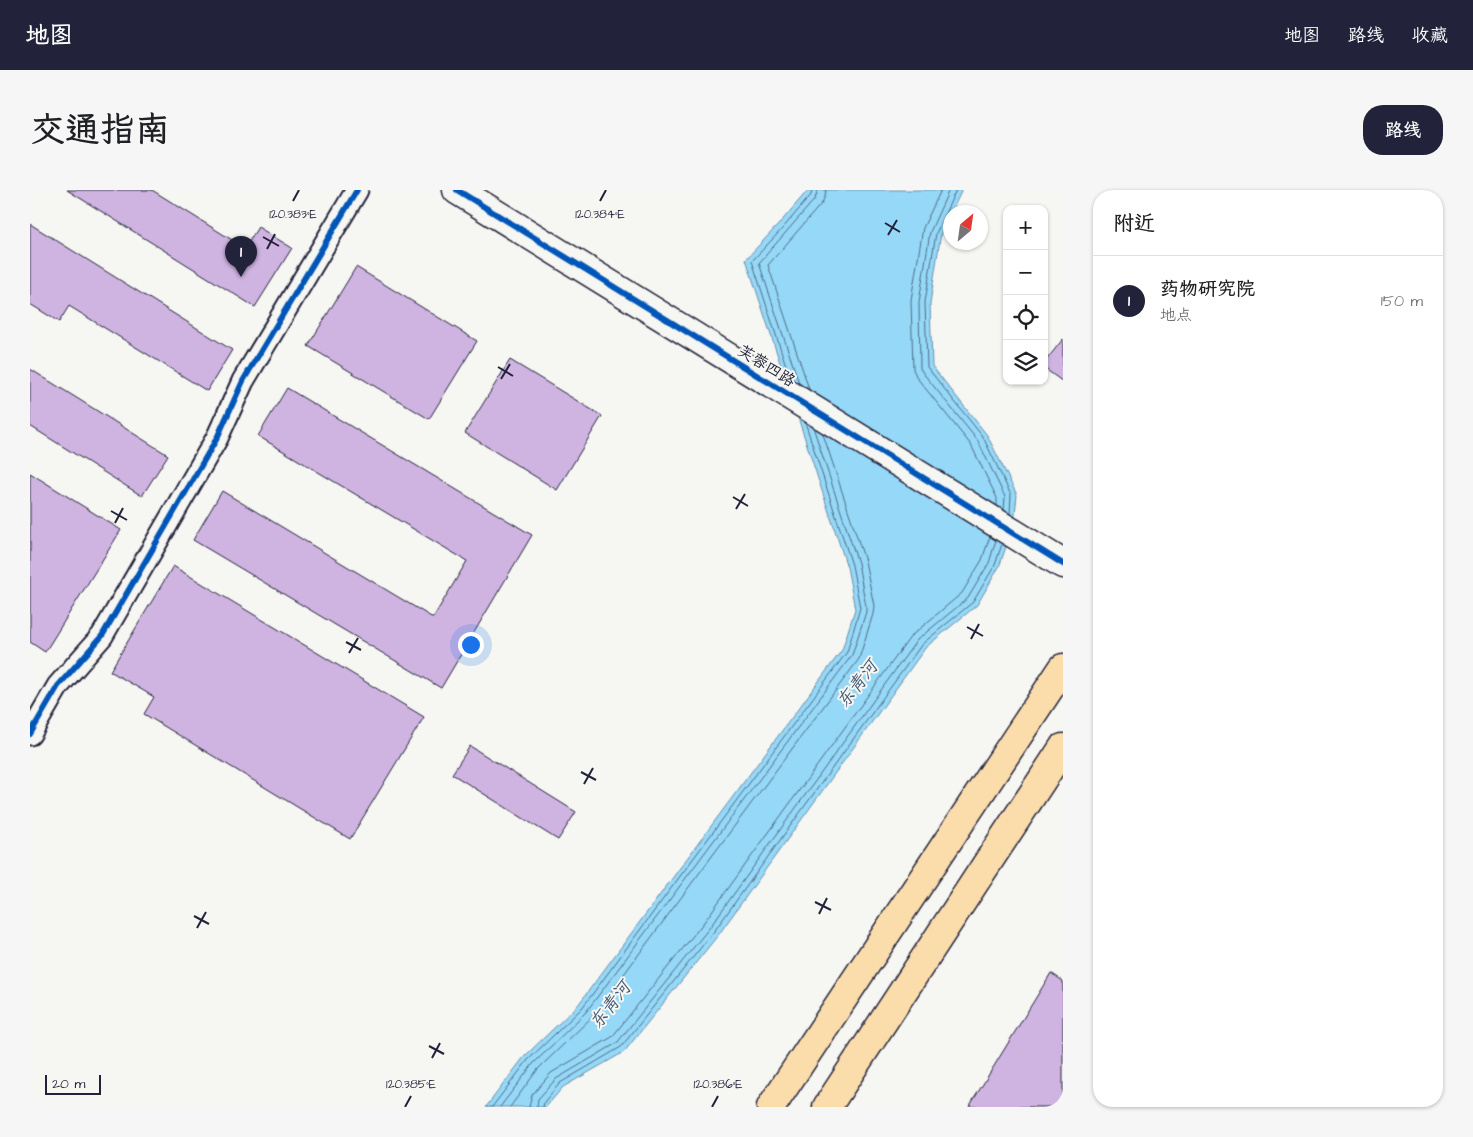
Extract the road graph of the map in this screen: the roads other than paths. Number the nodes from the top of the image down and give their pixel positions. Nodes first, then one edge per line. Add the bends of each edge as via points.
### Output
1 (357, 190) edge
2 (457, 190) edge
3 (1063, 564) edge
4 (1058, 675) edge
5 (30, 734) edge
6 (1063, 748) edge
7 (771, 1107) edge
8 (827, 1107) edge

1 - 5 street via 243,381 217,438 102,636 58,686
2 - 3 street, 芙蓉四路
4 - 7 main road
6 - 8 main road

